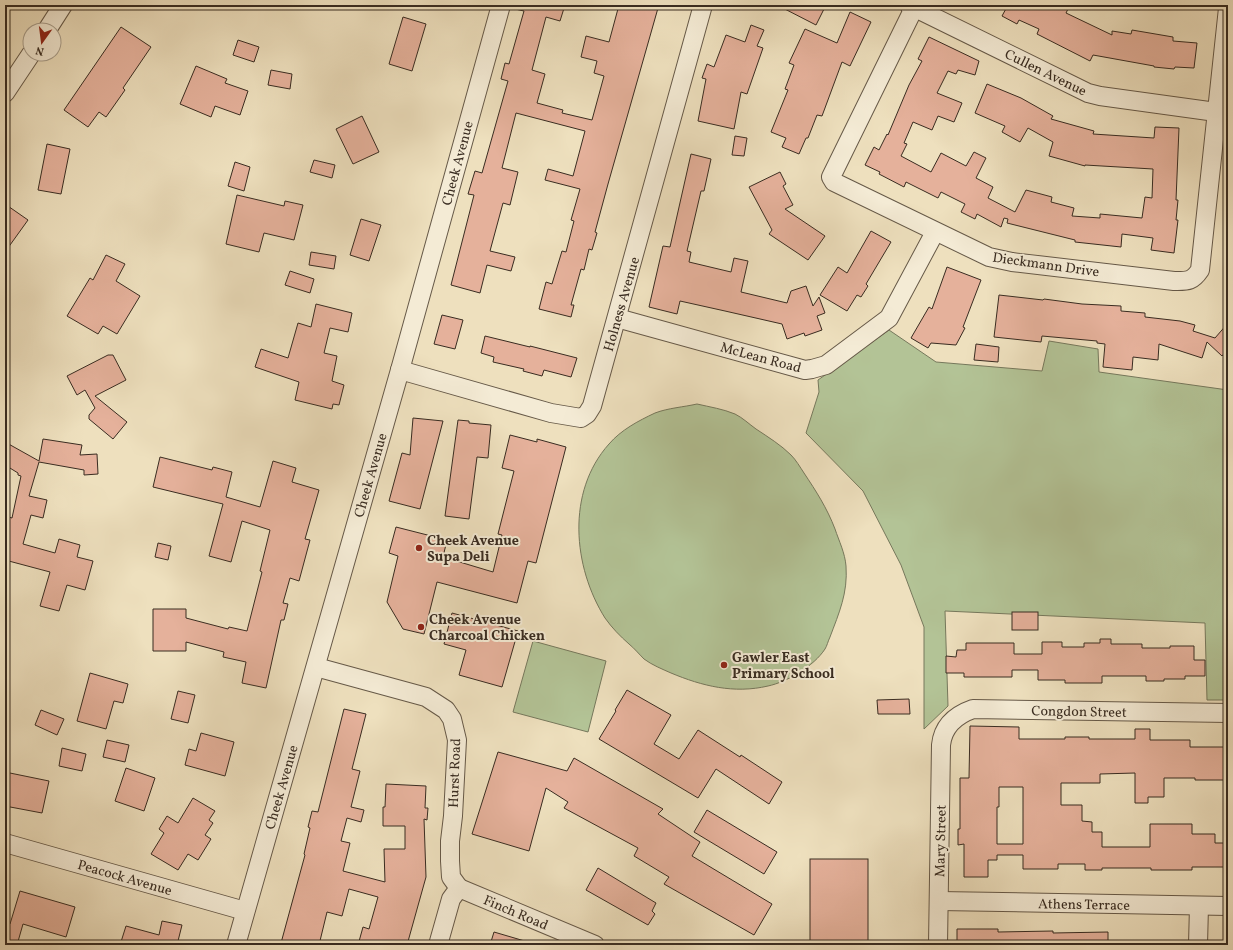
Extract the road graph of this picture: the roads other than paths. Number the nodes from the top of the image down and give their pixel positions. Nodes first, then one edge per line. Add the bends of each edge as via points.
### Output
1 (63, 5) edge
2 (501, 5) edge
3 (703, 5) edge
4 (911, 6) edge
5 (1228, 8) edge
6 (52, 22) edge
7 (26, 62) edge
8 (5, 93) edge
9 (1216, 112) junction
10 (935, 232) junction
11 (617, 318) junction
12 (400, 370) junction
13 (316, 667) junction
14 (1228, 713) edge
15 (942, 737) joint
16 (5, 843) edge
17 (459, 888) junction
18 (940, 901) junction
19 (1199, 906) junction
20 (1228, 906) edge
21 (246, 911) junction
22 (236, 945) edge
23 (438, 945) edge
24 (595, 945) edge
25 (938, 945) edge
26 (1198, 945) edge

1 - 6 street
2 - 12 street, Cheek Avenue
3 - 11 street, Holness Avenue
4 - 9 street, Cullen Avenue via 1088,93
4 - 10 street, Dieckmann Drive via 831,177 834,182
5 - 9 street, Dieckmann Drive
7 - 8 street
9 - 10 street, Dieckmann Drive via 1200,270 1191,280 1174,281 1000,260
10 - 11 street, McLean Road via 889,318 826,365 812,369 805,370
11 - 12 street, Holness Avenue via 592,406 581,418 551,413
12 - 13 street, Cheek Avenue
13 - 17 street, Hurst Road via 426,697 446,710 452,719 457,740 450,854 451,877
13 - 21 street, Cheek Avenue
14 - 15 street, Congdon Street via 973,709 954,719
15 - 18 street, Mary Street
16 - 21 street, Peacock Avenue
17 - 23 street via 450,899
17 - 24 street, Finch Road
18 - 19 street, Athens Terrace
18 - 25 street, Mary Street
19 - 20 street, Athens Terrace
19 - 26 street
21 - 22 street, Cheek Avenue

